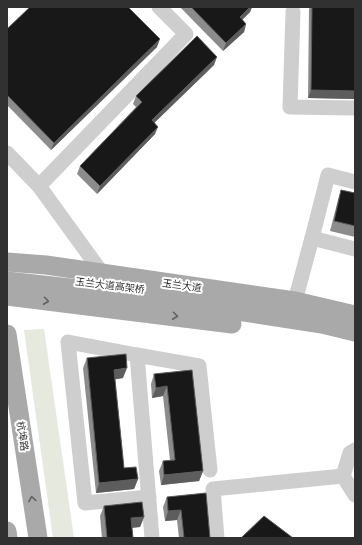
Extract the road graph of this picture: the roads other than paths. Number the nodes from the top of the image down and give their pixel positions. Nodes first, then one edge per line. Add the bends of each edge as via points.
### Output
1 (159, 7) edge
2 (293, 12) dead end
3 (355, 108) edge
4 (7, 154) edge
5 (355, 182) edge
6 (39, 186) junction
7 (312, 238) junction
8 (355, 249) edge
9 (7, 262) edge
10 (7, 272) edge
11 (102, 273) junction
12 (7, 281) edge
13 (7, 296) edge
14 (295, 301) junction
15 (355, 315) edge
16 (355, 324) edge
17 (355, 332) edge
18 (7, 334) edge
19 (355, 343) edge
20 (138, 355) junction
21 (355, 450) edge
22 (210, 470) dead end
23 (343, 476) junction
24 (355, 495) edge
25 (149, 497) junction
26 (7, 531) edge
27 (8, 538) edge
28 (38, 538) edge
29 (152, 538) edge
30 (217, 538) edge

1 - 6 lane via 186,34
2 - 3 lane via 290,107
4 - 6 lane
5 - 7 lane via 328,175
6 - 11 lane
7 - 8 lane
7 - 14 lane
9 - 11 main road, 玉兰大道
10 - 16 main road, 玉兰大道高架桥 via 262,305
11 - 14 main road, 玉兰大道
12 - 17 main road, 玉兰大道高架桥 via 132,296 322,324
13 -> 19 main road via 319,334
14 - 15 main road, 玉兰大道
28 -> 18 main road, 杭埠路
20 - 22 lane via 199,366
20 - 25 lane
20 - 25 lane via 68,342 85,503
21 - 23 lane via 350,453
23 - 24 lane
23 - 30 lane via 213,489
25 - 29 lane
26 - 27 main road

